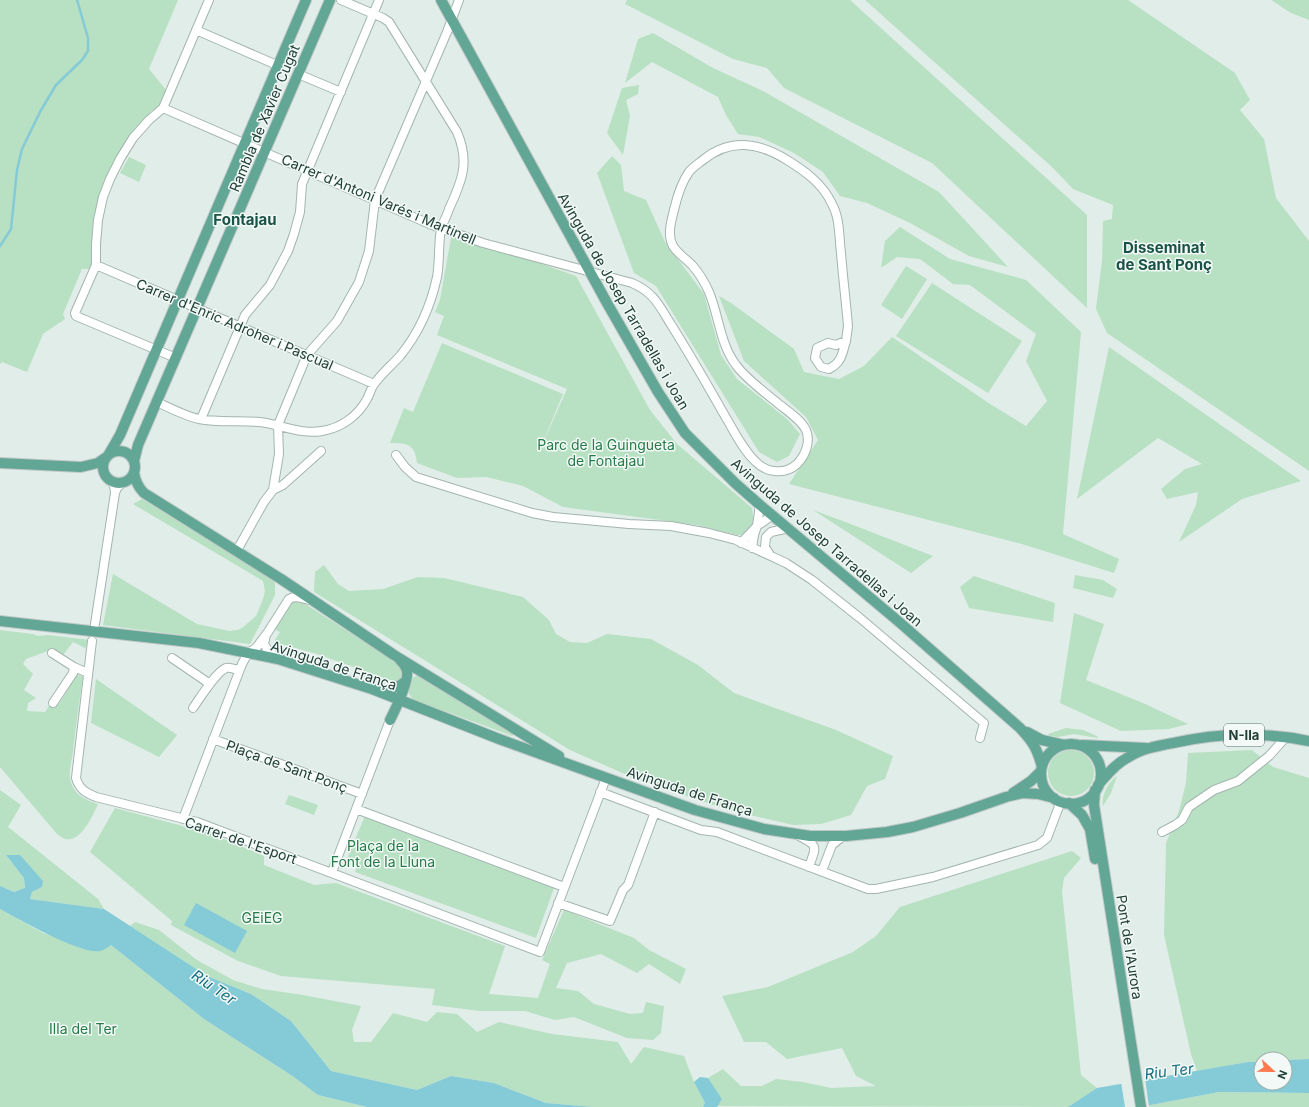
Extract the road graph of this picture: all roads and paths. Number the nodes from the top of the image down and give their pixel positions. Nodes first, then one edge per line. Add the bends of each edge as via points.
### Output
1 (210, 0) edge
2 (306, 0) edge
3 (330, 0) edge
4 (342, 0) edge
5 (379, 0) edge
6 (441, 0) edge
7 (458, 0) edge
8 (374, 14) junction
9 (452, 19) junction
10 (200, 32) junction
11 (279, 66) junction
12 (298, 74) junction
13 (426, 81) junction
14 (341, 92) junction
15 (163, 108) junction
16 (246, 144) junction
17 (265, 152) junction
18 (308, 170) junction
19 (375, 200) junction
20 (445, 220) junction
21 (441, 228) junction
22 (452, 232) junction
23 (96, 265) junction
24 (590, 272) junction
25 (178, 300) junction
26 (198, 308) junction
27 (241, 327) junction
28 (846, 341) dead end
29 (157, 350) junction
30 (307, 355) junction
31 (176, 358) junction
32 (374, 384) junction
33 (157, 402) junction
34 (201, 419) junction
35 (278, 425) junction
36 (321, 451) dead end
37 (396, 455) dead end
38 (107, 456) junction
39 (134, 461) junction
40 (0, 463) edge
41 (0, 467) edge
42 (134, 472) junction
43 (111, 481) junction
44 (122, 483) junction
45 (273, 490) junction
46 (115, 493) junction
47 (760, 505) junction
48 (773, 515) junction
49 (757, 526) junction
50 (788, 528) junction
51 (766, 537) junction
52 (741, 543) junction
53 (752, 548) junction
54 (236, 552) junction
55 (772, 557) junction
56 (314, 602) junction
57 (0, 621) edge
58 (95, 624) dead end
59 (266, 634) junction
60 (92, 641) dead end
61 (52, 653) dead end
62 (248, 653) junction
63 (394, 655) junction
64 (172, 658) dead end
65 (278, 658) junction
66 (74, 667) junction
67 (238, 670) junction
68 (88, 673) junction
69 (406, 681) junction
70 (210, 684) junction
71 (372, 690) junction
72 (399, 701) junction
73 (53, 703) dead end
74 (193, 708) dead end
75 (390, 720) junction
76 (1020, 728) junction
77 (213, 738) junction
78 (980, 738) dead end
79 (1286, 738) junction
80 (1309, 741) edge
81 (1076, 744) junction
82 (1064, 745) junction
83 (1148, 748) junction
84 (577, 768) junction
85 (1042, 769) junction
86 (606, 778) junction
87 (1097, 788) junction
88 (600, 792) junction
89 (362, 794) junction
90 (1006, 797) junction
91 (1061, 801) junction
92 (356, 809) junction
93 (655, 812) junction
94 (184, 819) junction
95 (1162, 832) dead end
96 (796, 834) junction
97 (842, 837) junction
98 (1098, 855) junction
99 (809, 867) junction
100 (822, 871) junction
101 (332, 872) junction
102 (564, 887) junction
103 (558, 903) junction
104 (1135, 1107) edge
105 (1141, 1107) edge

1 - 10 street
2 - 11 main road, Rambla de Xavier Cugat
3 - 12 main road, Rambla de Xavier Cugat
4 - 8 street
5 - 8 street
6 - 9 main road, Avinguda de Josep Tarradellas i Joan
7 - 9 street
8 - 13 street via 393,27
8 - 14 street
9 - 13 street
9 - 24 main road, Avinguda de Josep Tarradellas i Joan
10 - 11 street
10 - 15 street
11 - 16 main road, Rambla de Xavier Cugat
12 - 14 street
12 - 17 main road, Rambla de Xavier Cugat
13 - 19 street
13 - 20 street via 457,132 464,153 463,177
14 - 18 street
15 - 16 street, Carrer d'Antoni Varés i Martinell
15 - 23 street via 133,138 110,179 98,220
16 - 17 street, Carrer d'Antoni Varés i Martinell
16 - 25 main road, Rambla de Xavier Cugat
17 - 18 street, Carrer d'Antoni Varés i Martinell
17 - 26 main road, Rambla de Xavier Cugat
18 - 19 street, Carrer d'Antoni Varés i Martinell
18 - 27 street via 302,184 300,212 288,251 270,285 248,312
19 - 21 street, Carrer d'Antoni Varés i Martinell
19 - 30 street via 369,251 359,282 340,317
20 - 21 street
20 - 22 street
21 - 22 street, Carrer d'Antoni Varés i Martinell
21 - 32 street via 438,268 426,311 401,355
22 - 24 street, Carrer d'Antoni Varés i Martinell
23 - 25 street, Carrer d'Enric Adroher i Pascual
23 - 29 street via 75,313 76,316
24 - 28 street, Carrer d'Antoni Varés i Martinell via 632,283 649,292 751,457 760,466 772,471 789,470 795,466 806,447 807,436 804,428 736,365 719,328 710,293 701,276 674,247 670,235 671,220 682,184 698,163 728,146 744,145 769,150 811,177 833,205 838,224 848,326
24 - 47 main road, Avinguda de Josep Tarradellas i Joan via 677,422 700,448
25 - 26 street, Carrer d'Enric Adroher i Pascual
25 - 29 main road, Rambla de Xavier Cugat
26 - 27 street, Carrer d'Enric Adroher i Pascual
26 - 31 main road, Rambla de Xavier Cugat
27 - 30 street, Carrer d'Enric Adroher i Pascual
27 - 34 street
29 - 31 street
29 - 38 main road, Rambla de Xavier Cugat via 120,435
30 - 32 street, Carrer d'Enric Adroher i Pascual
30 - 35 street
31 - 33 main road, Rambla de Xavier Cugat
32 - 35 street via 368,399 359,411 336,427 307,432
33 - 34 street
33 - 39 main road, Rambla de Xavier Cugat via 135,452
34 - 35 street
35 - 45 street via 279,454
36 - 45 street
37 - 52 street via 416,477 532,512 553,517 685,528
38 - 39 main road via 112,452 121,451 129,454
38 - 40 main road via 98,463 81,466
38 - 43 main road via 102,467 107,479
39 - 42 main road, N-IIa
40 - 41 street
42 - 44 main road via 129,480
42 - 54 main road, N-IIa via 138,485 144,492
43 - 44 main road
43 - 46 street
44 - 46 street
45 - 54 street
46 - 58 street
47 - 48 main road, Avinguda de Josep Tarradellas i Joan
47 - 49 street
48 - 49 street
48 - 50 main road, Avinguda de Josep Tarradellas i Joan
48 - 51 street
49 - 52 street
49 - 53 street
50 - 51 street via 771,532
50 - 76 main road, Avinguda de Josep Tarradellas i Joan
51 - 53 street
51 - 55 street via 765,548
52 - 53 street
53 - 55 street
54 - 56 main road, N-IIa
55 - 78 street via 812,580 984,723
56 - 59 street via 292,597
56 - 63 main road, Avinguda de França / N-IIa
57 - 62 main road, Avinguda de França via 199,643
59 - 62 street via 256,648
59 - 65 street via 264,644
60 - 68 street, Carrer de l'Esport
61 - 66 street
62 - 65 main road, Avinguda de França
62 - 67 street
63 - 69 main road via 407,669
63 - 84 main road, Avinguda de França / N-IIa
64 - 70 street
65 - 71 main road, Avinguda de França
66 - 68 street
66 - 73 street via 73,673
67 - 70 street via 225,669
67 - 77 street
68 - 94 street, Carrer de l'Esport via 77,783 87,793 96,797
69 - 71 main road via 396,688
69 - 72 main road
70 - 74 street
71 - 72 main road, Avinguda de França
71 - 75 main road via 384,699
72 - 75 main road
72 - 84 main road, Avinguda de França
75 - 89 street
76 - 82 main road, Avinguda de Josep Tarradellas i Joan via 1042,740
76 - 85 main road, Avinguda de Josep Tarradellas i Joan via 1033,743
77 - 89 street, Plaça de Sant Ponç
77 - 94 street
79 - 80 main road, N-IIa
79 - 83 main road, N-IIa via 1227,736 1186,740
79 - 95 street via 1269,756 1238,781 1214,790 1189,807 1182,820
81 - 82 main road, N-IIa
81 - 83 main road, N-IIa
81 - 87 main road via 1087,749 1098,761 1100,773
82 - 85 main road, N-IIa via 1048,754
83 - 87 main road, N-IIa via 1122,760
84 - 86 main road, Avinguda de França / N-IIa
85 - 90 main road, Avinguda de França / N-IIa via 1031,781
85 - 91 main road via 1042,779 1048,793
86 - 88 street
86 - 96 main road, Avinguda de França / N-IIa via 724,819
87 - 91 main road, N-IIa via 1084,800 1076,803
87 - 98 main road, Pont de l'Aurora via 1094,805
88 - 93 street
88 - 102 street
89 - 92 street
90 - 91 main road, Avinguda de França / N-IIa via 1031,793
90 - 97 main road, Avinguda de França / N-IIa via 913,827
91 - 98 main road, Pont de l'Aurora via 1082,815 1090,829
91 - 100 street via 1047,838 1038,845 955,871 876,889 868,889
92 - 101 street
92 - 102 street
93 - 99 street via 701,830 717,832
93 - 103 street via 628,885 623,890 610,921
94 - 101 street, Carrer de l'Esport
96 - 97 main road, Avinguda de França / N-IIa
96 - 99 street via 814,846
97 - 100 street via 832,845
98 - 104 main road, Pont de l'Aurora
98 - 105 main road, Pont de l'Aurora
99 - 100 street
101 - 103 street, Carrer de l'Esport via 540,952
102 - 103 street

